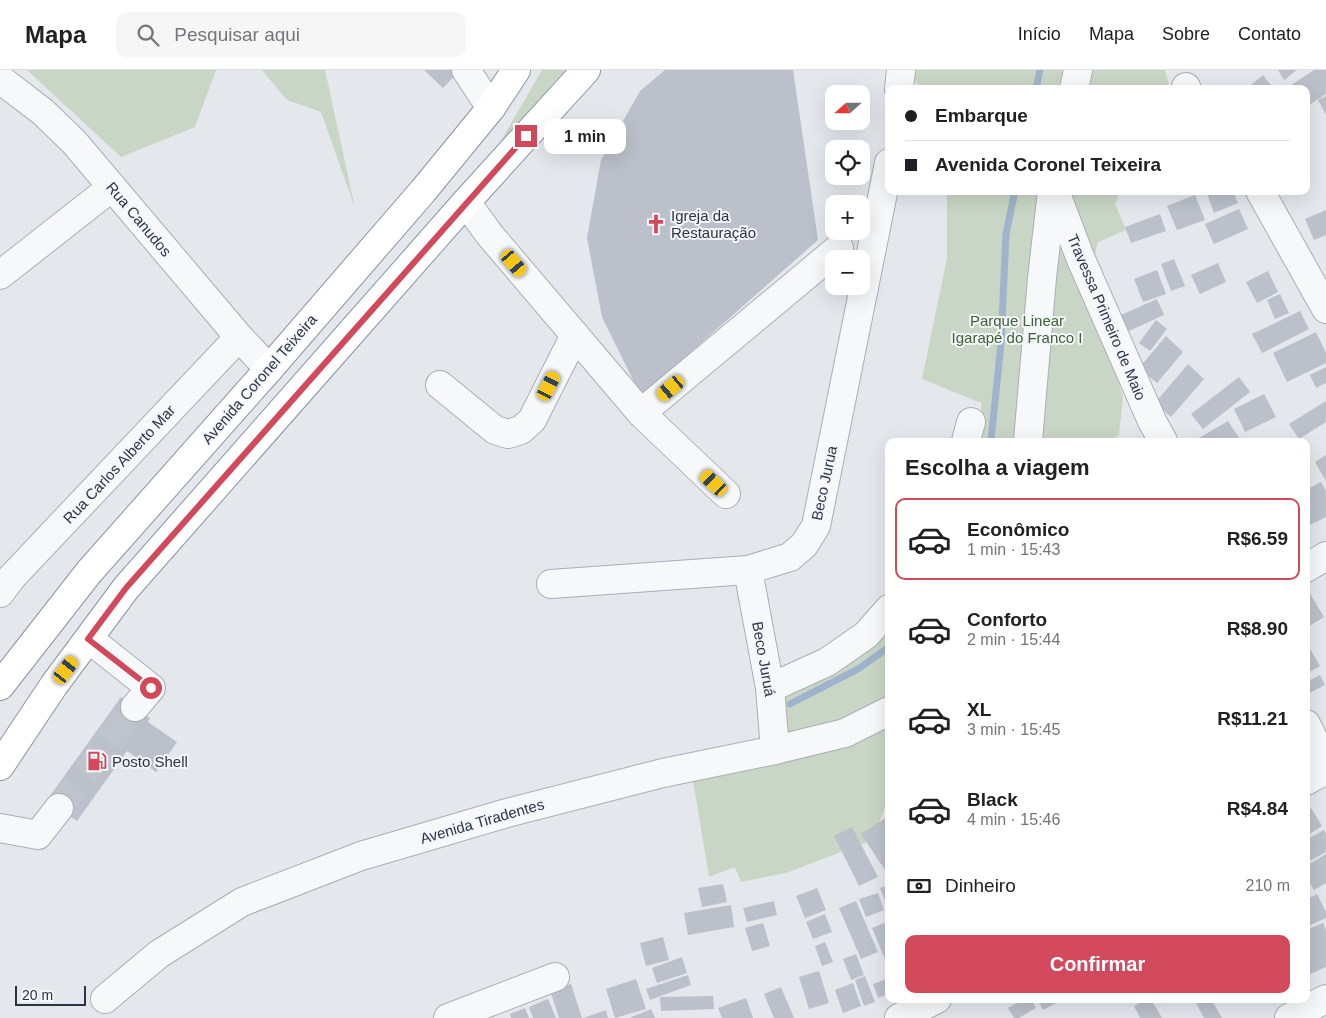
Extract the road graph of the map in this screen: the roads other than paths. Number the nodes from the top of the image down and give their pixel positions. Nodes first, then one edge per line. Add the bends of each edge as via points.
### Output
1 (466, 70) edge
2 (516, 70) edge
3 (586, 70) edge
4 (901, 70) edge
5 (1078, 70) edge
6 (0, 78) edge
7 (899, 85) edge
8 (1075, 85) edge
9 (491, 108) junction
10 (885, 183) edge
11 (112, 188) junction
12 (1052, 195) edge
13 (1055, 195) edge
14 (1262, 195) edge
15 (466, 202) junction
16 (839, 248) dead end
17 (0, 275) edge
18 (1326, 309) edge
19 (575, 335) junction
20 (240, 337) junction
21 (269, 369) junction
22 (440, 385) dead end
23 (641, 413) junction
24 (1028, 438) edge
25 (1161, 438) edge
26 (726, 494) dead end
27 (1326, 556) edge
28 (1310, 566) edge
29 (748, 570) junction
30 (551, 584) dead end
31 (0, 593) edge
32 (885, 614) edge
33 (88, 639) junction
34 (0, 686) edge
35 (770, 688) junction
36 (135, 708) tunnel mouth
37 (885, 714) edge
38 (1310, 732) edge
39 (775, 750) junction
40 (1326, 764) edge
41 (0, 766) edge
42 (1326, 770) edge
43 (1310, 779) edge
44 (59, 808) tunnel mouth
45 (0, 828) edge
46 (554, 977) dead end
47 (105, 999) dead end
48 (1326, 1000) edge
49 (929, 1003) edge
50 (448, 1018) edge
51 (899, 1018) edge
52 (1289, 1018) edge

1 - 9 street
2 - 9 highway, Avenida Coronel Teixeira
3 - 15 highway
4 - 7 street
5 - 8 street
6 - 11 street, Rua Canudos via 74,142
9 - 21 highway, Avenida Coronel Teixeira via 424,191
10 - 29 street, Beco Jurua via 816,526 804,545 790,557
11 - 17 street
11 - 20 street, Rua Canudos
12 - 24 street
13 - 25 street, Travessa Primeiro de Maio
14 - 18 street
15 - 19 street
15 - 33 highway via 126,588
16 - 23 street
19 - 22 street via 532,420 521,430 508,434 495,430
19 - 23 street
20 - 21 street, Rua Canudos
20 - 31 street, Rua Carlos Alberto Mar
21 - 34 highway, Avenida Coronel Teixeira via 88,572
23 - 26 street
27 - 28 street
29 - 30 street, Beco Jurua
29 - 35 street, Beco Juruá
32 - 35 street via 866,635 827,662
33 - 36 street via 151,688
33 - 41 highway
35 - 39 street, Beco Juruá
37 - 39 street, Avenida Tiradentes via 845,733
38 - 40 street
39 - 47 street, Avenida Tiradentes via 663,773 517,810 361,856 242,902 159,954
42 - 43 street
44 - 45 street via 38,835
46 - 50 street
48 - 52 street
49 - 51 street

